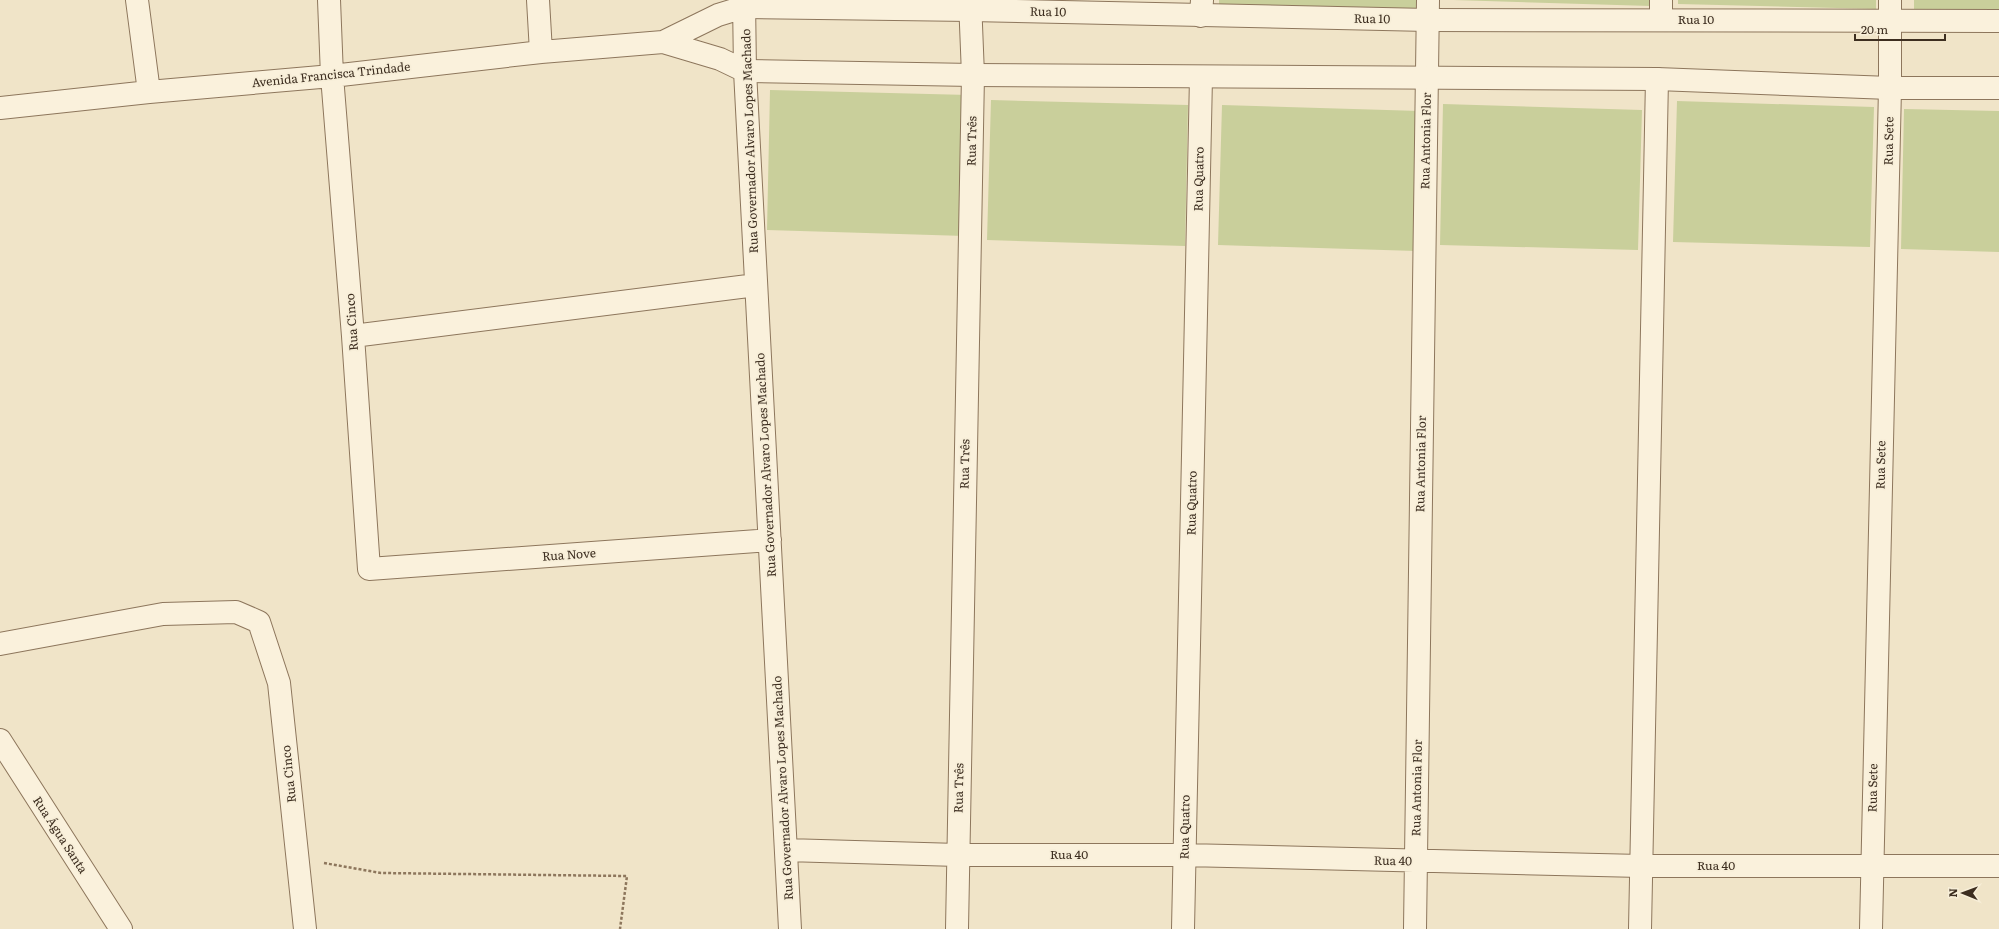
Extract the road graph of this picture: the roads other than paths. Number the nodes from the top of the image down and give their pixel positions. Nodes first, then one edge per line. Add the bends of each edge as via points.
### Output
1 (137, 0) edge
2 (329, 0) edge
3 (538, 0) edge
4 (744, 4) edge
5 (970, 5) edge
6 (1202, 8) edge
7 (1428, 10) edge
8 (1661, 10) edge
9 (1890, 10) edge
10 (1999, 21) edge
11 (663, 42) junction
12 (541, 52) junction
13 (745, 71) junction
14 (973, 75) junction
15 (332, 76) junction
16 (1201, 77) junction
17 (1427, 79) junction
18 (1657, 79) junction
19 (1890, 88) junction
20 (1999, 88) edge
21 (149, 92) junction
22 (0, 108) edge
23 (756, 285) junction
24 (353, 336) junction
25 (770, 540) junction
26 (369, 569) joint
27 (0, 644) edge
28 (0, 740) edge
29 (786, 850) junction
30 (958, 855) junction
31 (1184, 855) junction
32 (1416, 861) junction
33 (1641, 866) junction
34 (1872, 866) junction
35 (1999, 866) edge
36 (121, 929) edge
37 (305, 929) edge
38 (790, 929) edge
39 (957, 929) edge
40 (1183, 929) edge
41 (1415, 929) edge
42 (1640, 929) edge
43 (1871, 929) edge

1 - 21 street
2 - 15 street, Rua Cinco
3 - 12 street
4 - 5 street, Rua 10
4 - 11 street, Avenida Francisca Trindade
4 - 13 street, Rua Governador Alvaro Lopes Machado
5 - 6 street, Rua 10
5 - 14 street, Rua Três
6 - 7 street, Rua 10
7 - 8 street, Rua 10
7 - 17 street, Rua Antonia Flor
8 - 9 street, Rua 10
9 - 10 street, Rua 10
9 - 19 street, Rua Sete
11 - 12 street, Avenida Francisca Trindade
11 - 13 street, Avenida Francisca Trindade via 720,59
12 - 15 street, Avenida Francisca Trindade
13 - 14 street
13 - 23 street, Rua Governador Alvaro Lopes Machado
14 - 16 street
14 - 30 street, Rua Três
15 - 21 street, Avenida Francisca Trindade
15 - 24 street, Rua Cinco
16 - 17 street
16 - 31 street, Rua Quatro
17 - 18 street
17 - 32 street, Rua Antonia Flor
18 - 19 street
18 - 33 street
19 - 20 street
19 - 34 street, Rua Sete
21 - 22 street, Avenida Francisca Trindade
23 - 24 street
23 - 25 street, Rua Governador Alvaro Lopes Machado
24 - 26 street, Rua Cinco
25 - 26 street, Rua Nove
25 - 29 street, Rua Governador Alvaro Lopes Machado
27 - 37 street, Rua Cinco via 163,614 236,612 259,622 279,683
28 - 36 street, Rua Água Santa
29 - 30 street, Rua 40
29 - 38 street, Rua Governador Alvaro Lopes Machado
30 - 31 street, Rua 40
30 - 39 street, Rua Três
31 - 32 street, Rua 40
31 - 40 street, Rua Quatro
32 - 33 street, Rua 40
32 - 41 street, Rua Antonia Flor
33 - 34 street, Rua 40
33 - 42 street
34 - 35 street, Rua 40
34 - 43 street, Rua Sete

